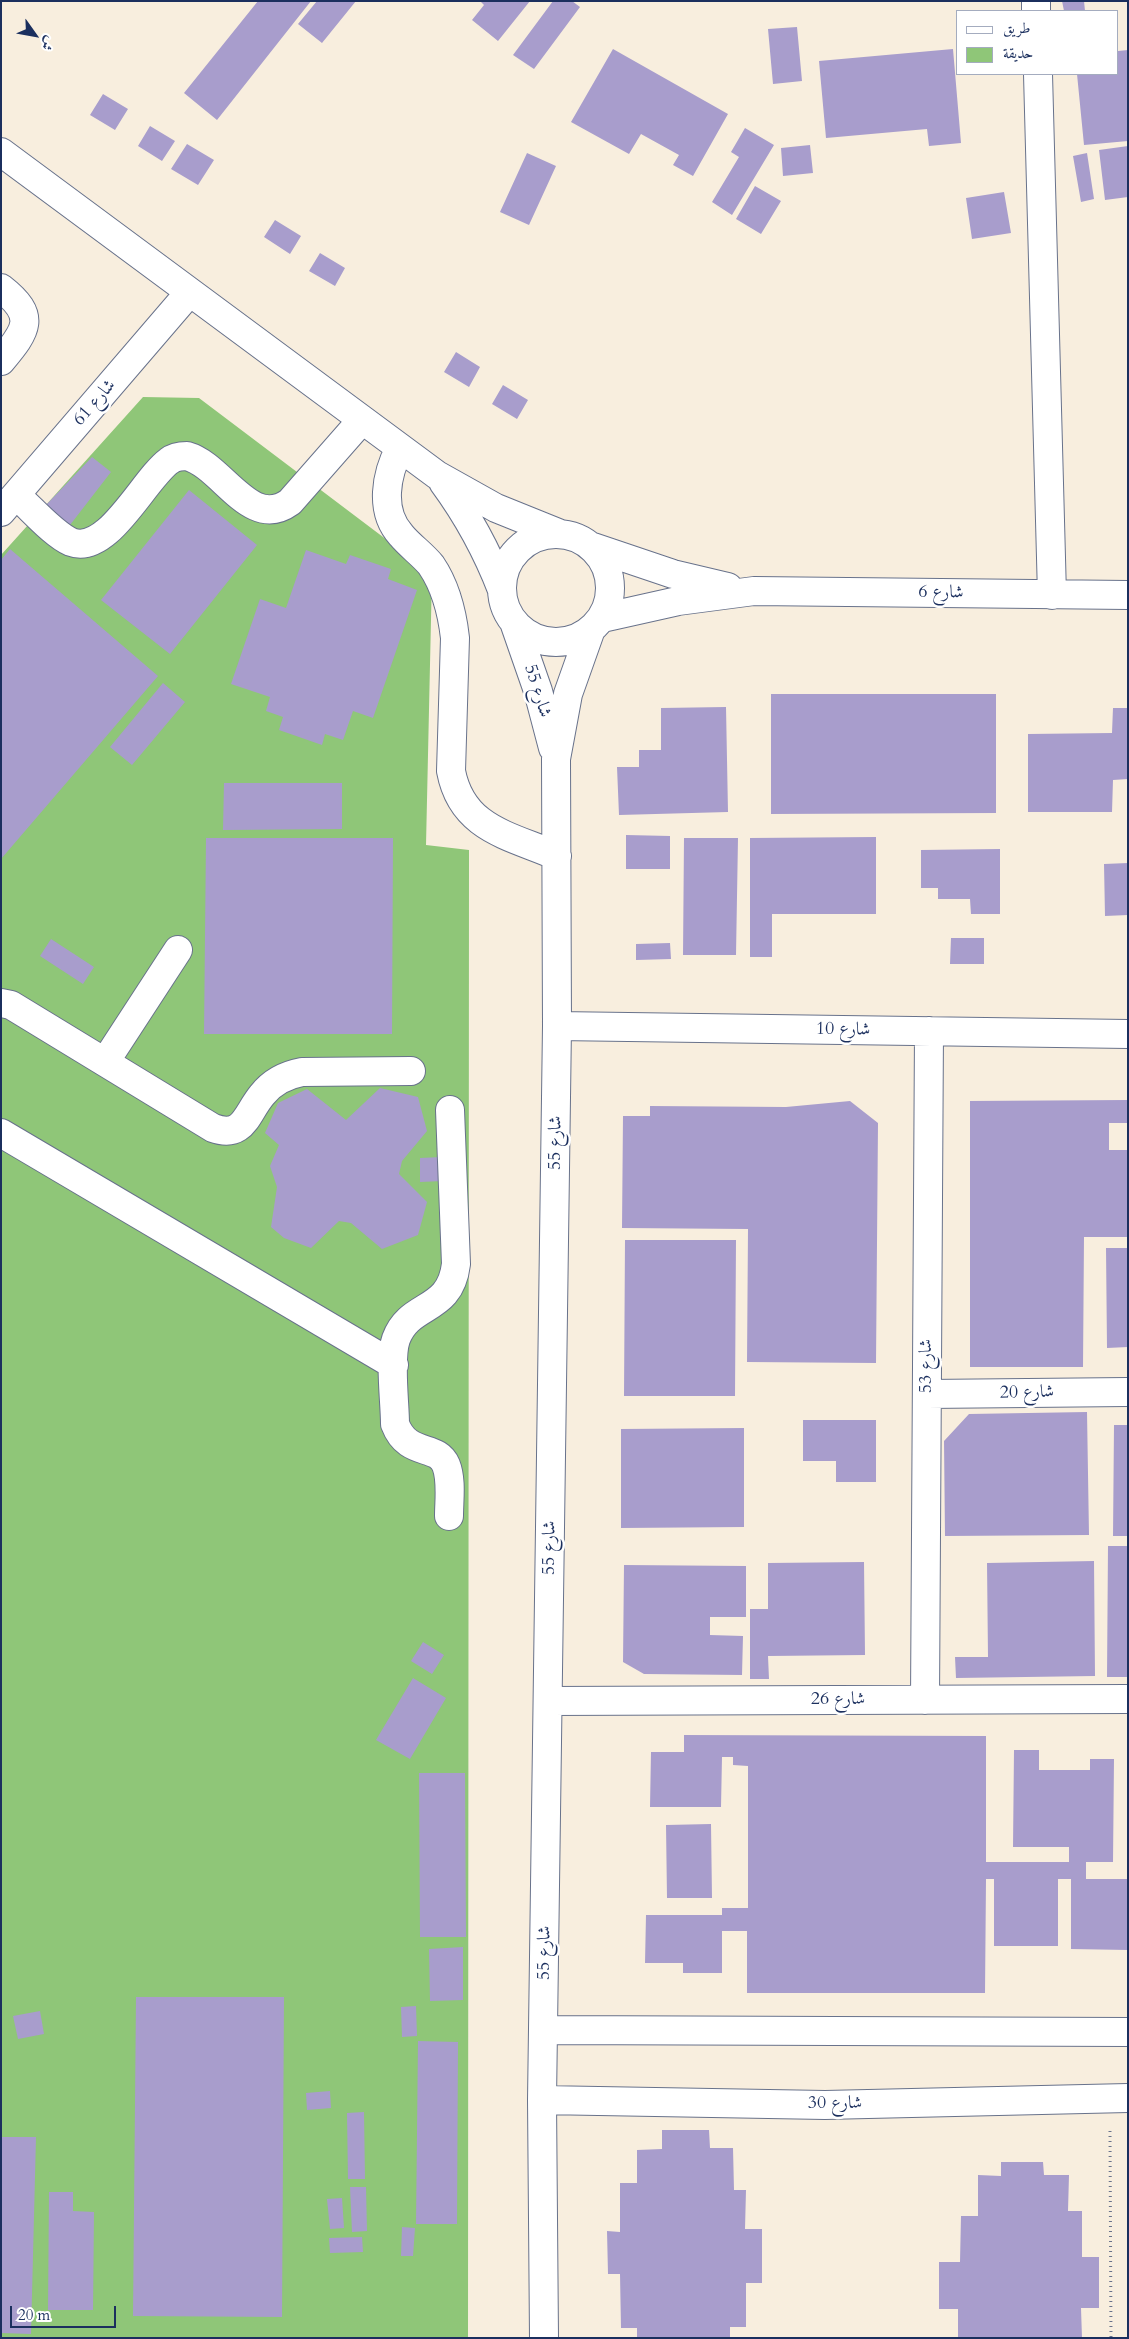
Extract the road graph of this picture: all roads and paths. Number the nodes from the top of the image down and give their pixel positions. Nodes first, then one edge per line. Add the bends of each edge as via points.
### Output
1 (1038, 75) edge
2 (1, 152) edge
3 (1, 288) edge
4 (189, 293) junction
5 (1, 361) edge
6 (362, 420) junction
7 (400, 448) junction
8 (438, 475) junction
9 (9, 504) edge
10 (558, 533) junction
11 (593, 547) junction
12 (502, 590) junction
13 (754, 591) junction
14 (1052, 595) junction
15 (1128, 595) edge
16 (515, 625) junction
17 (596, 625) junction
18 (556, 759) junction
19 (557, 856) junction
20 (178, 950) dead end
21 (1, 1003) edge
22 (557, 1026) junction
23 (929, 1031) junction
24 (1128, 1034) edge
25 (105, 1062) junction
26 (411, 1071) dead end
27 (450, 1110) dead end
28 (1, 1133) edge
29 (394, 1365) junction
30 (1128, 1392) edge
31 (927, 1394) junction
32 (449, 1516) dead end
33 (1128, 1699) edge
34 (925, 1700) junction
35 (548, 1701) junction
36 (544, 2030) junction
37 (1128, 2032) edge
38 (1119, 2098) edge
39 (542, 2100) junction
40 (544, 2338) edge
41 (1111, 2338) edge

1 - 14 street
2 - 4 street
3 - 5 street via 23,309 25,319 21,338
4 - 6 street
4 - 9 street, شارع 61
6 - 7 street
6 - 9 street via 290,502 270,511 250,504 204,464 187,456 169,461 106,533 91,543 82,544 65,538
7 - 8 street
7 - 19 street via 388,478 389,511 400,535 430,564 442,583 453,619 451,771 454,787 471,814 485,824
8 - 10 street via 496,508
8 - 12 street via 468,518
10 - 11 street via 577,537
10 - 12 street via 541,536 512,556 504,572
11 - 13 street, شارع 6 via 672,574
11 - 17 street via 605,562 611,581 610,600
12 - 16 street via 506,608
13 - 14 street, شارع 6
13 - 17 street, شارع 6 via 678,601
14 - 15 street, شارع 6
16 - 17 street via 528,635 560,643 576,640
16 - 18 street, شارع 55 via 538,691
17 - 18 street, شارع 55 via 568,694
18 - 19 street, شارع 55
19 - 22 street, شارع 55
20 - 25 street
21 - 25 street via 11,1005
22 - 23 street, شارع 10
22 - 35 street, شارع 55
23 - 24 street, شارع 10
23 - 31 street, شارع 53
25 - 26 street via 222,1132 232,1132 240,1127 265,1091 290,1074
27 - 29 street via 454,1278 439,1301 403,1327 396,1339
28 - 29 street
29 - 32 street via 398,1433 412,1446 430,1451 445,1463
30 - 31 street, شارع 20
31 - 34 street, شارع 53
33 - 34 street, شارع 26
34 - 35 street, شارع 26
35 - 36 street, شارع 55
36 - 37 street
36 - 39 street, شارع 55
38 - 39 street, شارع 30 via 825,2105
38 - 41 path
39 - 40 street, شارع 55

